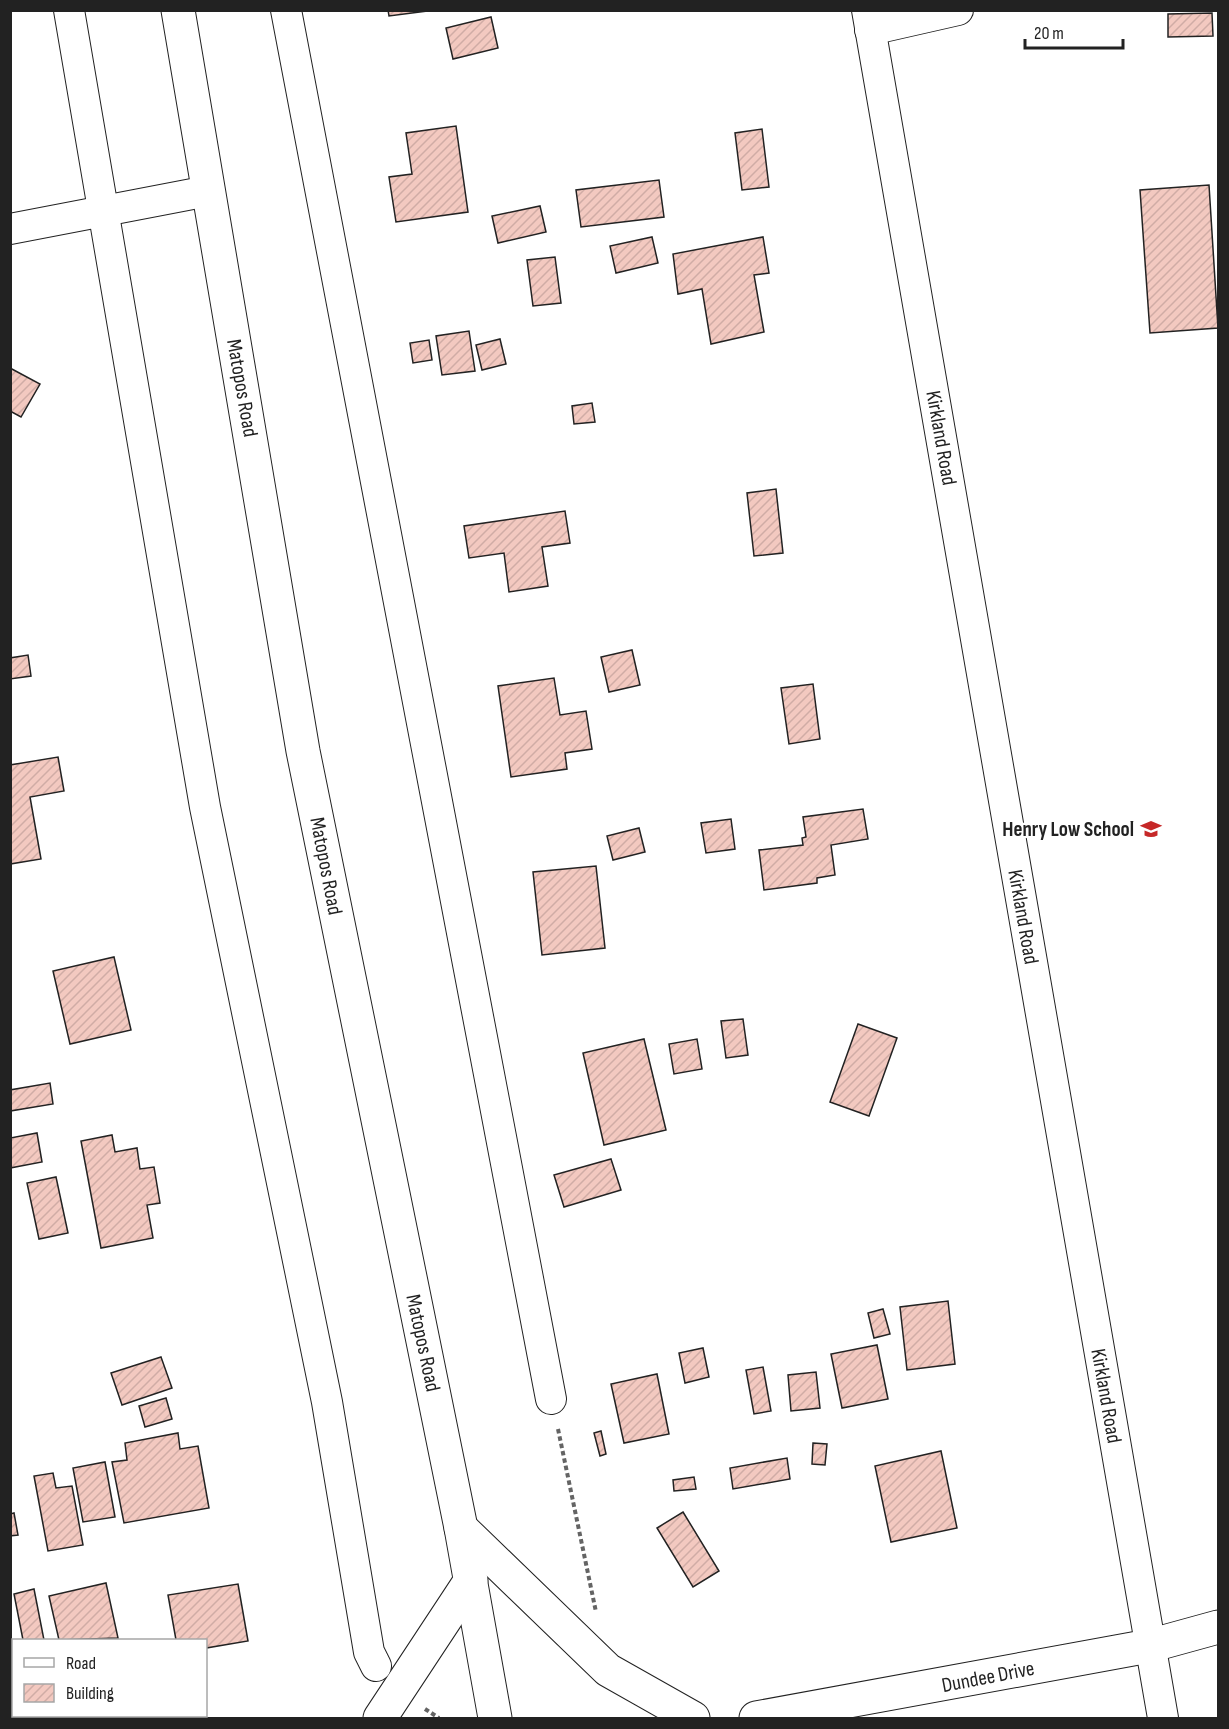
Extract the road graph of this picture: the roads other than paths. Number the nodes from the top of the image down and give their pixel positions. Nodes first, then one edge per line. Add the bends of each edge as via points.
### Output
1 (69, 10) edge
2 (178, 10) edge
3 (286, 10) edge
4 (958, 10) edge
5 (869, 20) edge
6 (208, 191) junction
7 (103, 212) junction
8 (10, 229) edge
9 (551, 1399) road end
10 (461, 1528) junction
11 (471, 1580) junction
12 (1218, 1628) edge
13 (1149, 1647) junction
14 (376, 1666) dead end
15 (822, 1712) edge
16 (380, 1719) edge
17 (495, 1719) edge
18 (693, 1719) edge
19 (756, 1719) edge
20 (1163, 1719) edge

1 - 7 street
2 - 6 main road, Matopos Road
3 - 9 street
4 - 5 street
5 - 13 street, Kirkland Road
6 - 7 street
6 - 10 main road, Matopos Road via 303,751
7 - 8 street
7 - 14 street via 205,807 327,1402 369,1652
10 - 11 main road, Matopos Road
10 - 18 main road via 608,1670
11 - 16 main road
11 - 17 main road, Matopos Road
12 - 13 main road, Dundee Drive
13 - 15 main road, Dundee Drive
13 - 20 street, Kirkland Road
15 - 19 main road, Dundee Drive

